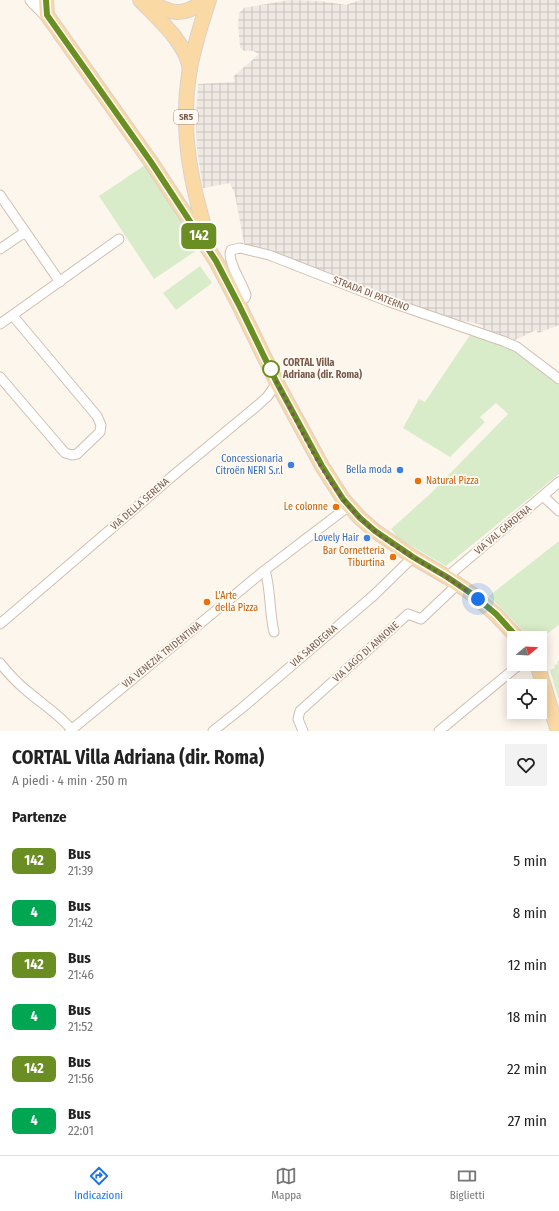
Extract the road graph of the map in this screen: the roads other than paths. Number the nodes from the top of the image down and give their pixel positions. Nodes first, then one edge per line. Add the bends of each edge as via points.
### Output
1 (32, 0) edge
2 (46, 0) edge
3 (140, 0) edge
4 (148, 0) edge
5 (204, 0) edge
6 (209, 0) edge
7 (186, 11) junction
8 (47, 15) junction
9 (202, 23) junction
10 (190, 72) junction
11 (0, 195) edge
12 (197, 202) junction
13 (180, 207) junction
14 (25, 232) junction
15 (119, 239) dead end
16 (0, 249) edge
17 (216, 261) junction
18 (60, 282) junction
19 (237, 301) junction
20 (13, 316) junction
21 (0, 324) edge
22 (0, 377) edge
23 (559, 379) edge
24 (277, 383) junction
25 (559, 482) edge
26 (543, 496) junction
27 (349, 506) junction
28 (559, 511) edge
29 (413, 557) junction
30 (265, 570) junction
31 (453, 581) junction
32 (2, 619) edge
33 (512, 631) edge
34 (274, 632) dead end
35 (0, 663) edge
36 (512, 671) edge
37 (538, 671) edge
38 (71, 730) edge
39 (213, 731) edge
40 (303, 731) edge
41 (439, 731) edge
42 (558, 731) edge

1 - 8 main road
2 - 8 main road
3 - 10 main road via 182,47 188,59
4 - 7 main road via 168,11
5 - 7 main road
6 - 9 main road, SR5
7 - 9 street via 196,14
8 - 13 main road, SR5
9 - 10 main road, SR5
10 - 12 main road, SR5 via 187,139
11 - 14 street
12 - 13 main road via 189,207
12 - 17 main road, SR5
13 - 17 main road, SR5
14 - 16 street
14 - 18 street
15 - 18 street
17 - 19 main road, SR5
18 - 20 street
19 - 23 street, STRADA DI PATERNO via 246,295 229,254 232,250 240,248 269,255 386,301 503,341 517,347
19 - 24 main road, SR5
20 - 21 street
20 - 22 street via 97,416 101,425 100,432 77,454 64,453
24 - 27 main road, SR5 via 322,466
24 - 32 street, VIA DELLA SERENA via 260,403
25 - 26 street, VIA VAL GARDENA
26 - 28 street
26 - 31 street, VIA VAL GARDENA
27 - 29 main road, SR5 via 375,531
27 - 30 street, VIA VENEZIA TRIDENTINA
29 - 31 main road, SR5
29 - 39 street, VIA SARDEGNA via 373,596
30 - 34 street
30 - 38 street, VIA VENEZIA TRIDENTINA
31 - 33 main road, SR5 via 496,614
31 - 40 street, VIA LAGO DI ANNONE via 421,619 408,614 302,709 298,719
35 - 38 street via 23,687 56,712
36 - 41 street
37 - 42 main road

